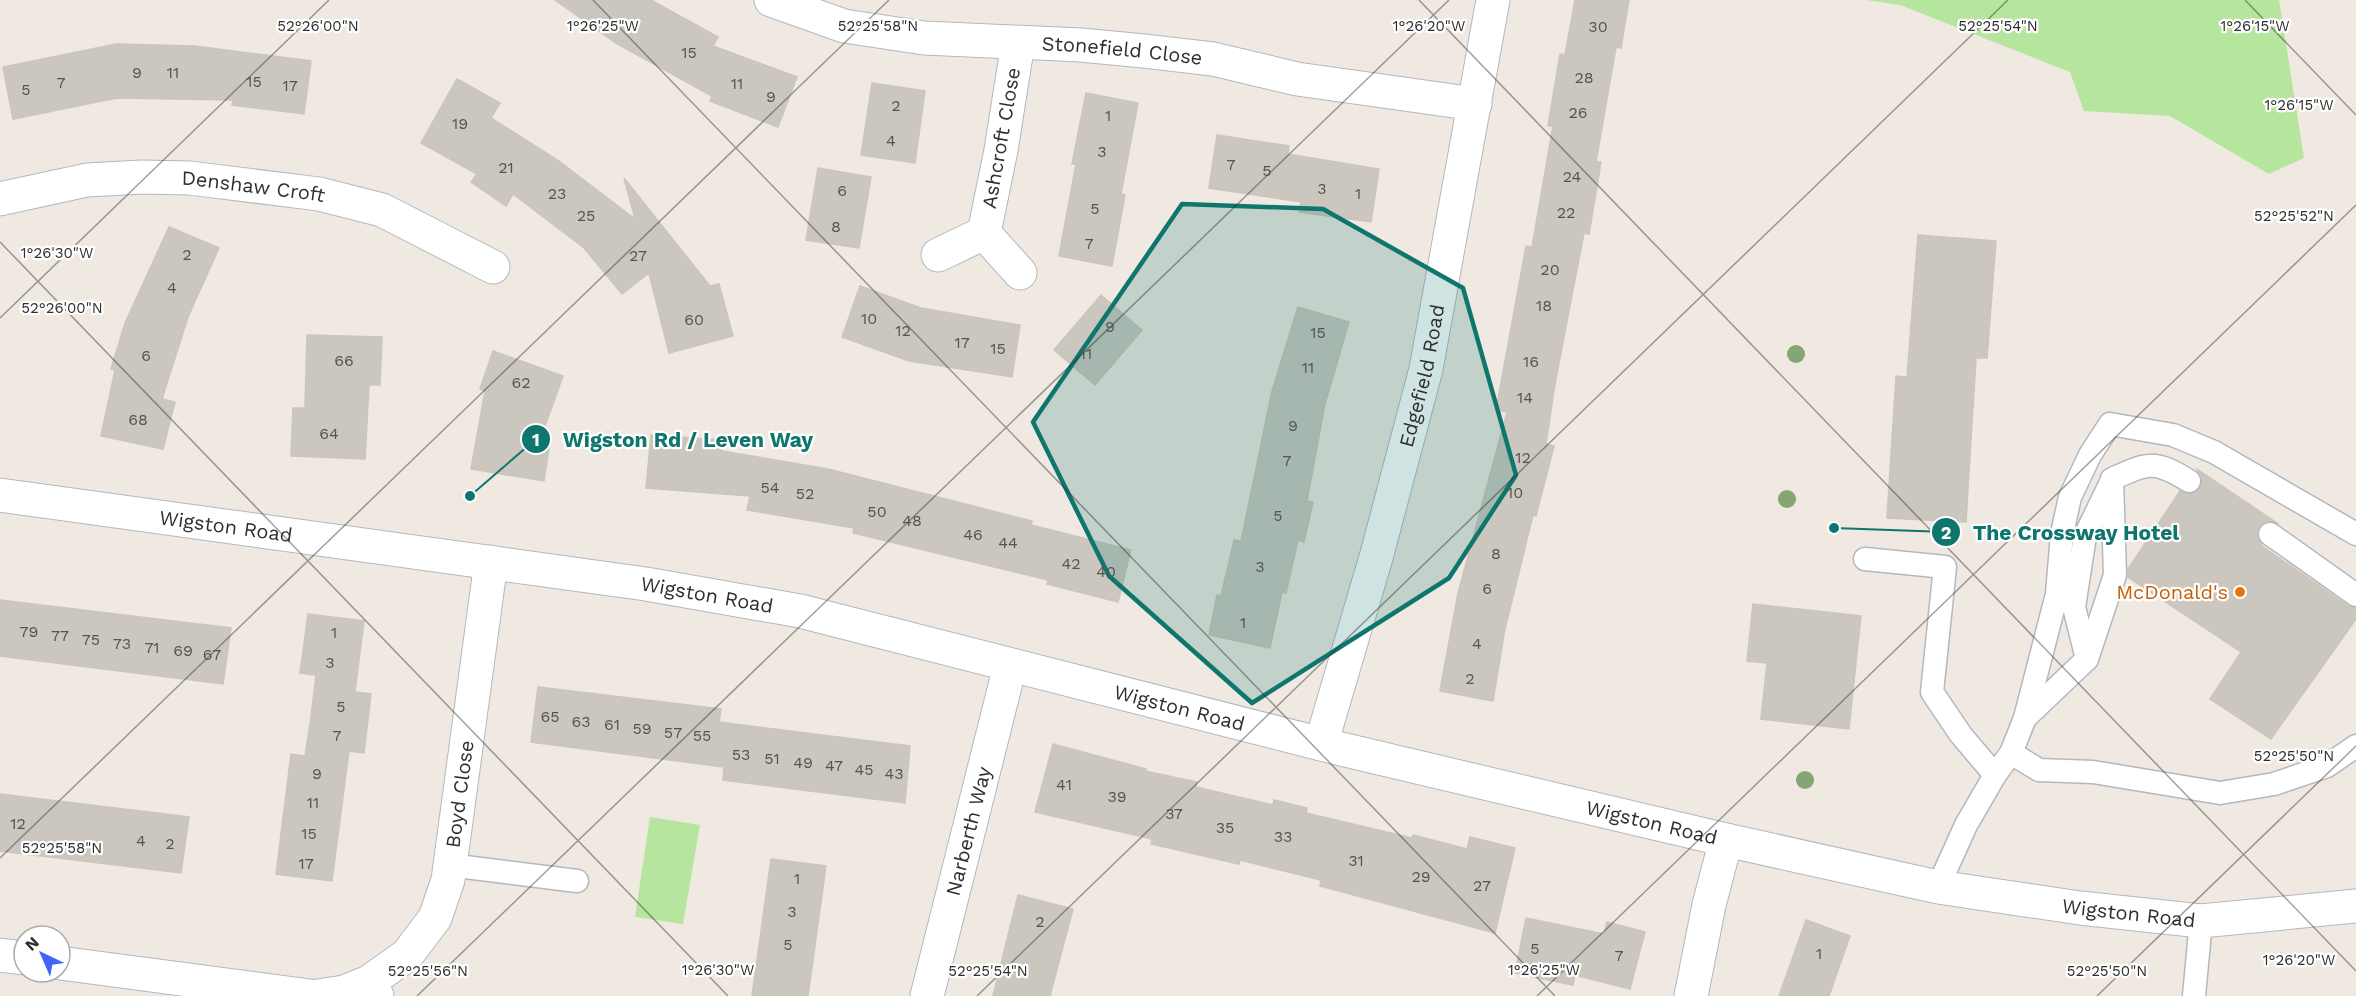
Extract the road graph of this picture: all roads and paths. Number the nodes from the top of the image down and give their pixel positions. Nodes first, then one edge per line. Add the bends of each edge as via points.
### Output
1 (1493, 0) edge
2 (774, 1) edge
3 (1018, 43) junction
4 (1475, 104) junction
5 (0, 199) edge
6 (984, 233) junction
7 (938, 255) dead end
8 (494, 267) dead end
9 (1020, 273) dead end
10 (2112, 479) junction
11 (2189, 482) dead end
12 (0, 495) edge
13 (2270, 534) dead end
14 (2356, 534) edge
15 (1865, 559) dead end
16 (491, 562) junction
17 (2356, 595) edge
18 (2086, 659) junction
19 (1010, 666) junction
20 (2025, 718) junction
21 (1321, 744) junction
22 (2356, 746) edge
23 (2011, 753) junction
24 (1995, 775) junction
25 (1726, 840) junction
26 (449, 865) junction
27 (577, 881) dead end
28 (1938, 887) junction
29 (2356, 906) edge
30 (2201, 921) junction
31 (72, 965) edge
32 (373, 989) edge
33 (310, 996) edge
34 (318, 996) edge
35 (927, 996) edge
36 (1691, 996) edge
37 (2194, 996) edge

1 - 4 street, Edgefield Road
2 - 3 street, Stonefield Close via 844,26 924,38
3 - 4 street, Stonefield Close via 1081,45 1213,59 1297,79
3 - 6 street, Ashcroft Close
4 - 21 street, Edgefield Road via 1426,369
5 - 8 street, Denshaw Croft via 87,180 142,177 189,178 319,194 382,210
6 - 7 street, Ashcroft Close
6 - 9 street, Ashcroft Close
10 - 11 lane via 2144,465 2167,467
10 - 18 lane via 2115,575
10 - 18 lane via 2085,536 2074,607
12 - 16 street, Wigston Road
13 - 17 lane
14 - 20 lane via 2214,453 2173,435 2110,424 2070,497 2062,534 2057,594
15 - 24 lane via 1945,567 1932,692
16 - 19 street, Wigston Road via 800,611
16 - 26 street, Boyd Close
18 - 20 lane
19 - 21 street, Wigston Road
19 - 35 street, Narberth Way
20 - 23 lane
21 - 25 street, Wigston Road
22 - 23 lane via 2326,766 2285,781 2220,792 2093,772 2039,770
23 - 24 lane
24 - 28 lane via 1966,825
25 - 28 street, Wigston Road
25 - 36 street
26 - 27 lane
26 - 32 street, Boyd Close via 435,918 408,955
28 - 30 street, Wigston Road
29 - 30 street, Wigston Road
30 - 37 lane
31 - 33 street
32 - 34 street, Boyd Close

